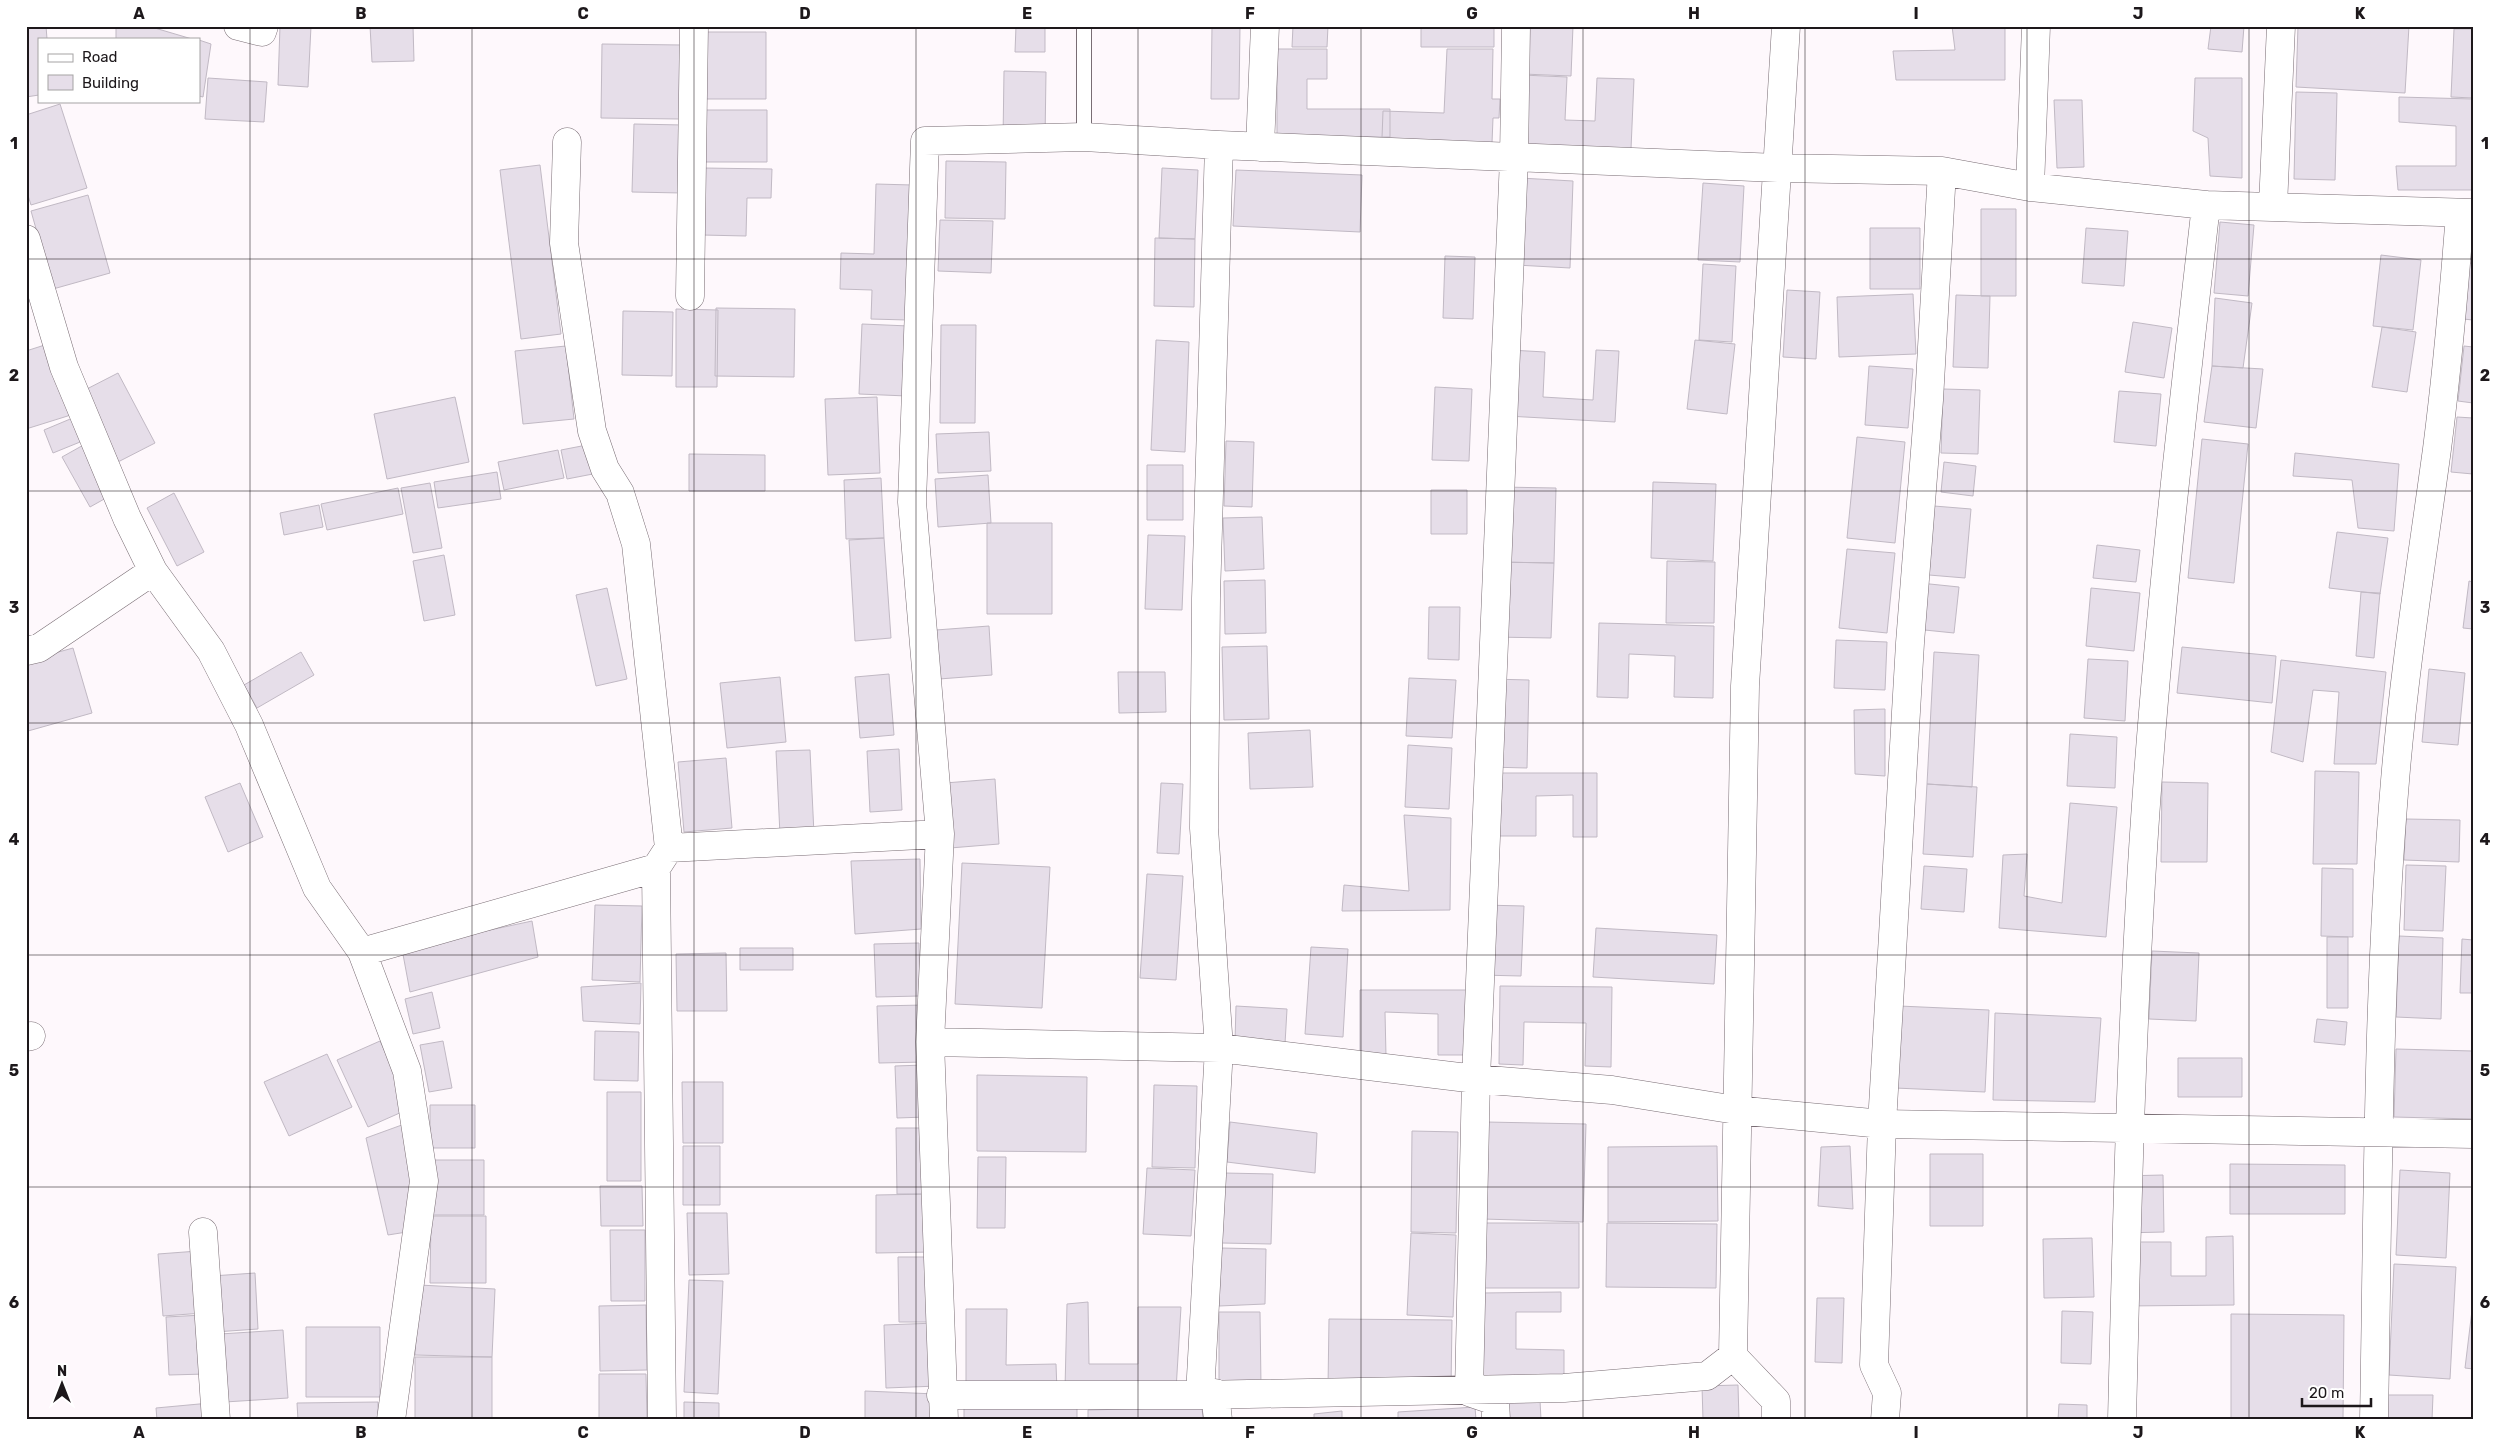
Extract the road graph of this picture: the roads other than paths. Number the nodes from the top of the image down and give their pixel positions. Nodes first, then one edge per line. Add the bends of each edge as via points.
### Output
1 (238, 26) edge
2 (264, 26) edge
3 (694, 26) edge
4 (1084, 26) edge
5 (1265, 26) edge
6 (1516, 26) edge
7 (1786, 26) edge
8 (2036, 26) edge
9 (2281, 26) edge
10 (1084, 137) junction
11 (567, 142) dead end
12 (1219, 145) junction
13 (1260, 147) junction
14 (1514, 158) junction
15 (1778, 168) junction
16 (1942, 171) junction
17 (2030, 187) junction
18 (2206, 205) junction
19 (2273, 206) junction
20 (2467, 213) edge
21 (26, 239) edge
22 (690, 296) dead end
23 (153, 571) junction
24 (26, 651) edge
25 (940, 834) junction
26 (662, 858) junction
27 (362, 952) junction
28 (930, 1042) junction
29 (1218, 1048) junction
30 (1476, 1079) junction
31 (1736, 1110) junction
32 (1882, 1124) junction
33 (2129, 1128) junction
34 (2379, 1131) junction
35 (2473, 1134) edge
36 (203, 1232) dead end
37 (1732, 1356) junction
38 (1469, 1392) junction
39 (1207, 1394) junction
40 (942, 1407) edge
41 (216, 1420) edge
42 (391, 1420) edge
43 (662, 1420) edge
44 (1218, 1420) edge
45 (1496, 1420) edge
46 (1776, 1420) edge
47 (1885, 1420) edge
48 (2122, 1420) edge
49 (2374, 1420) edge

1 - 2 street via 262,32
3 - 22 street
4 - 10 lane
5 - 13 street
6 - 14 street
7 - 15 street
8 - 17 street
9 - 19 street
10 - 12 street
10 - 25 street via 925,141 912,502
11 - 26 street via 564,243 592,431 605,469 620,493 636,544
12 - 13 street
12 - 29 street via 1206,598 1204,819
13 - 14 street
14 - 15 street
14 - 30 street
15 - 16 street
15 - 31 street via 1745,686
16 - 17 street
16 - 32 street
17 - 18 street
18 - 19 street
18 - 33 street via 2175,484 2147,789
19 - 20 street
20 - 34 street via 2400,722 2387,907
21 - 23 street via 64,368 127,518
23 - 24 street via 39,648
23 - 27 street via 211,651 249,725 317,888
25 - 26 street
25 - 28 street
26 - 27 street
26 - 43 street
27 - 42 street via 407,1071 424,1182
28 - 29 street
28 - 40 street
29 - 30 street
29 - 39 street
30 - 31 street via 1612,1090
30 - 38 street
31 - 32 street
31 - 37 street
32 - 33 street
32 - 47 street via 1874,1365 1887,1393
33 - 34 street
33 - 48 street
34 - 35 street
34 - 49 street
36 - 41 street
37 - 38 street via 1707,1376
37 - 46 street via 1776,1401
38 - 39 street
38 - 45 street via 1495,1401
39 - 40 street
39 - 44 street

